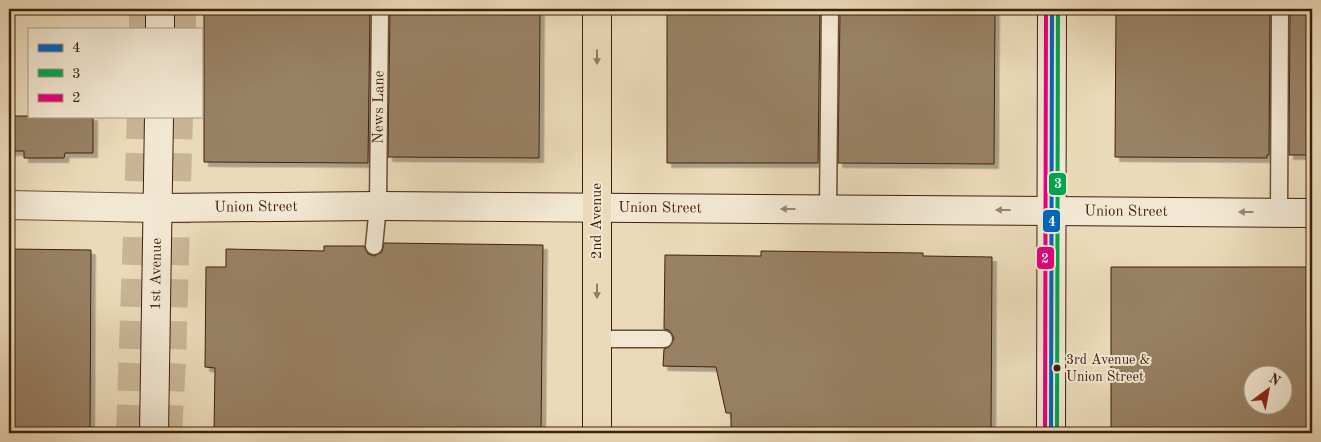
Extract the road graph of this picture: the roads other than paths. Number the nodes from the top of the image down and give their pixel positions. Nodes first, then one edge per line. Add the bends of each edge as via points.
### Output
1 (160, 9) edge
2 (380, 9) edge
3 (598, 9) edge
4 (830, 9) edge
5 (1052, 9) edge
6 (1280, 9) edge
7 (160, 28) edge
8 (159, 118) edge
9 (9, 205) edge
10 (378, 206) junction
11 (158, 208) junction
12 (597, 208) junction
13 (828, 209) junction
14 (1052, 210) junction
15 (1279, 212) junction
16 (1312, 213) edge
17 (374, 246) dead end
18 (597, 339) junction
19 (664, 339) dead end
20 (154, 433) edge
21 (597, 433) edge
22 (1051, 433) edge

1 - 7 street
2 - 10 lane, News Lane
3 -> 12 main road, 2nd Avenue
4 - 13 lane
5 - 14 street
6 - 15 lane
8 - 11 street, 1st Avenue
9 - 11 street, Union Street
10 - 11 street, Union Street
10 - 12 street, Union Street
10 - 17 lane, News Lane
11 - 20 street, 1st Avenue
13 -> 12 street, Union Street
12 -> 18 main road, 2nd Avenue
14 -> 13 street, Union Street
15 -> 14 street, Union Street
14 - 22 street
15 - 16 street, Union Street
18 - 19 lane
18 - 21 main road, 2nd Avenue

